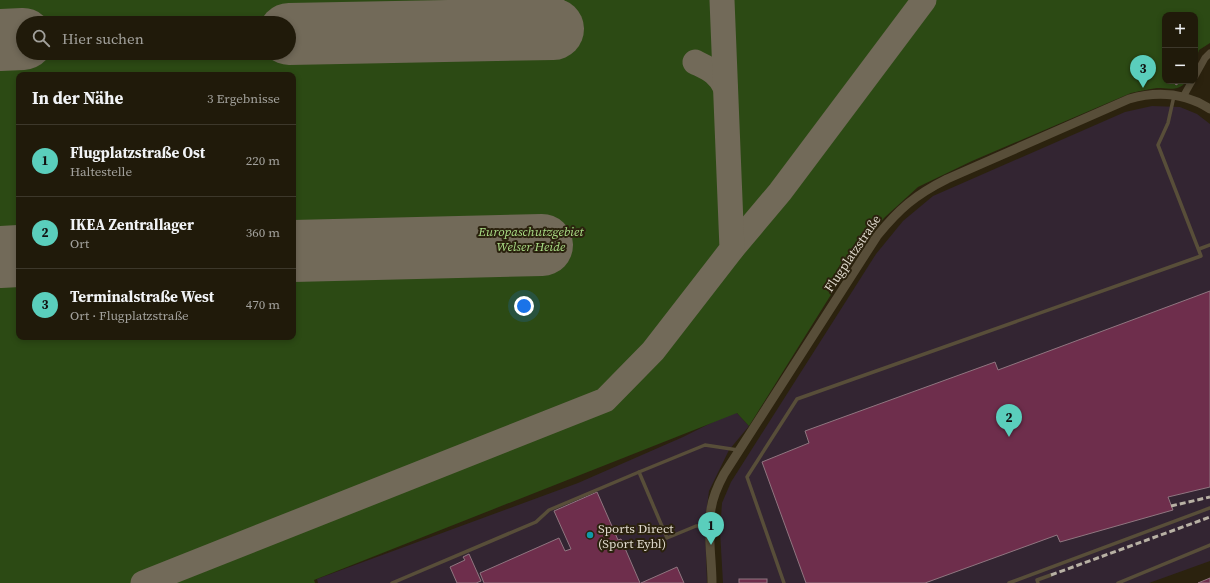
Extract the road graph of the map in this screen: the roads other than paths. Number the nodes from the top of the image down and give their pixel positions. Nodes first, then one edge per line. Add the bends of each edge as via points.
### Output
1 (1210, 53) edge
2 (1198, 71) edge
3 (1189, 84) edge
4 (1179, 96) junction
5 (1210, 109) edge
6 (1210, 245) edge
7 (1199, 249) junction
8 (738, 450) junction
9 (639, 472) junction
10 (1210, 508) edge
11 (710, 526) junction
12 (1210, 545) edge
13 (1051, 575) dead end
14 (392, 583) edge
15 (712, 583) edge
16 (784, 583) edge
17 (1009, 583) edge
18 (1038, 583) edge
19 (1118, 583) edge

1 - 2 street
3 - 4 street
4 - 5 street via 1194,100
4 - 7 lane via 1158,145
4 - 8 street, Flugplatzstraße via 1149,94 1129,99 947,179 909,202 892,217 877,236
6 - 7 lane
7 - 16 lane via 1201,256 797,399 747,477
8 - 9 lane via 705,445
8 - 11 street, Flugplatzstraße via 715,494 710,509
9 - 11 lane via 667,538 696,526
9 - 14 lane via 549,510 536,522
10 - 17 lane
11 - 15 street, Flugplatzstraße
12 - 19 lane
13 - 18 lane via 1037,580

